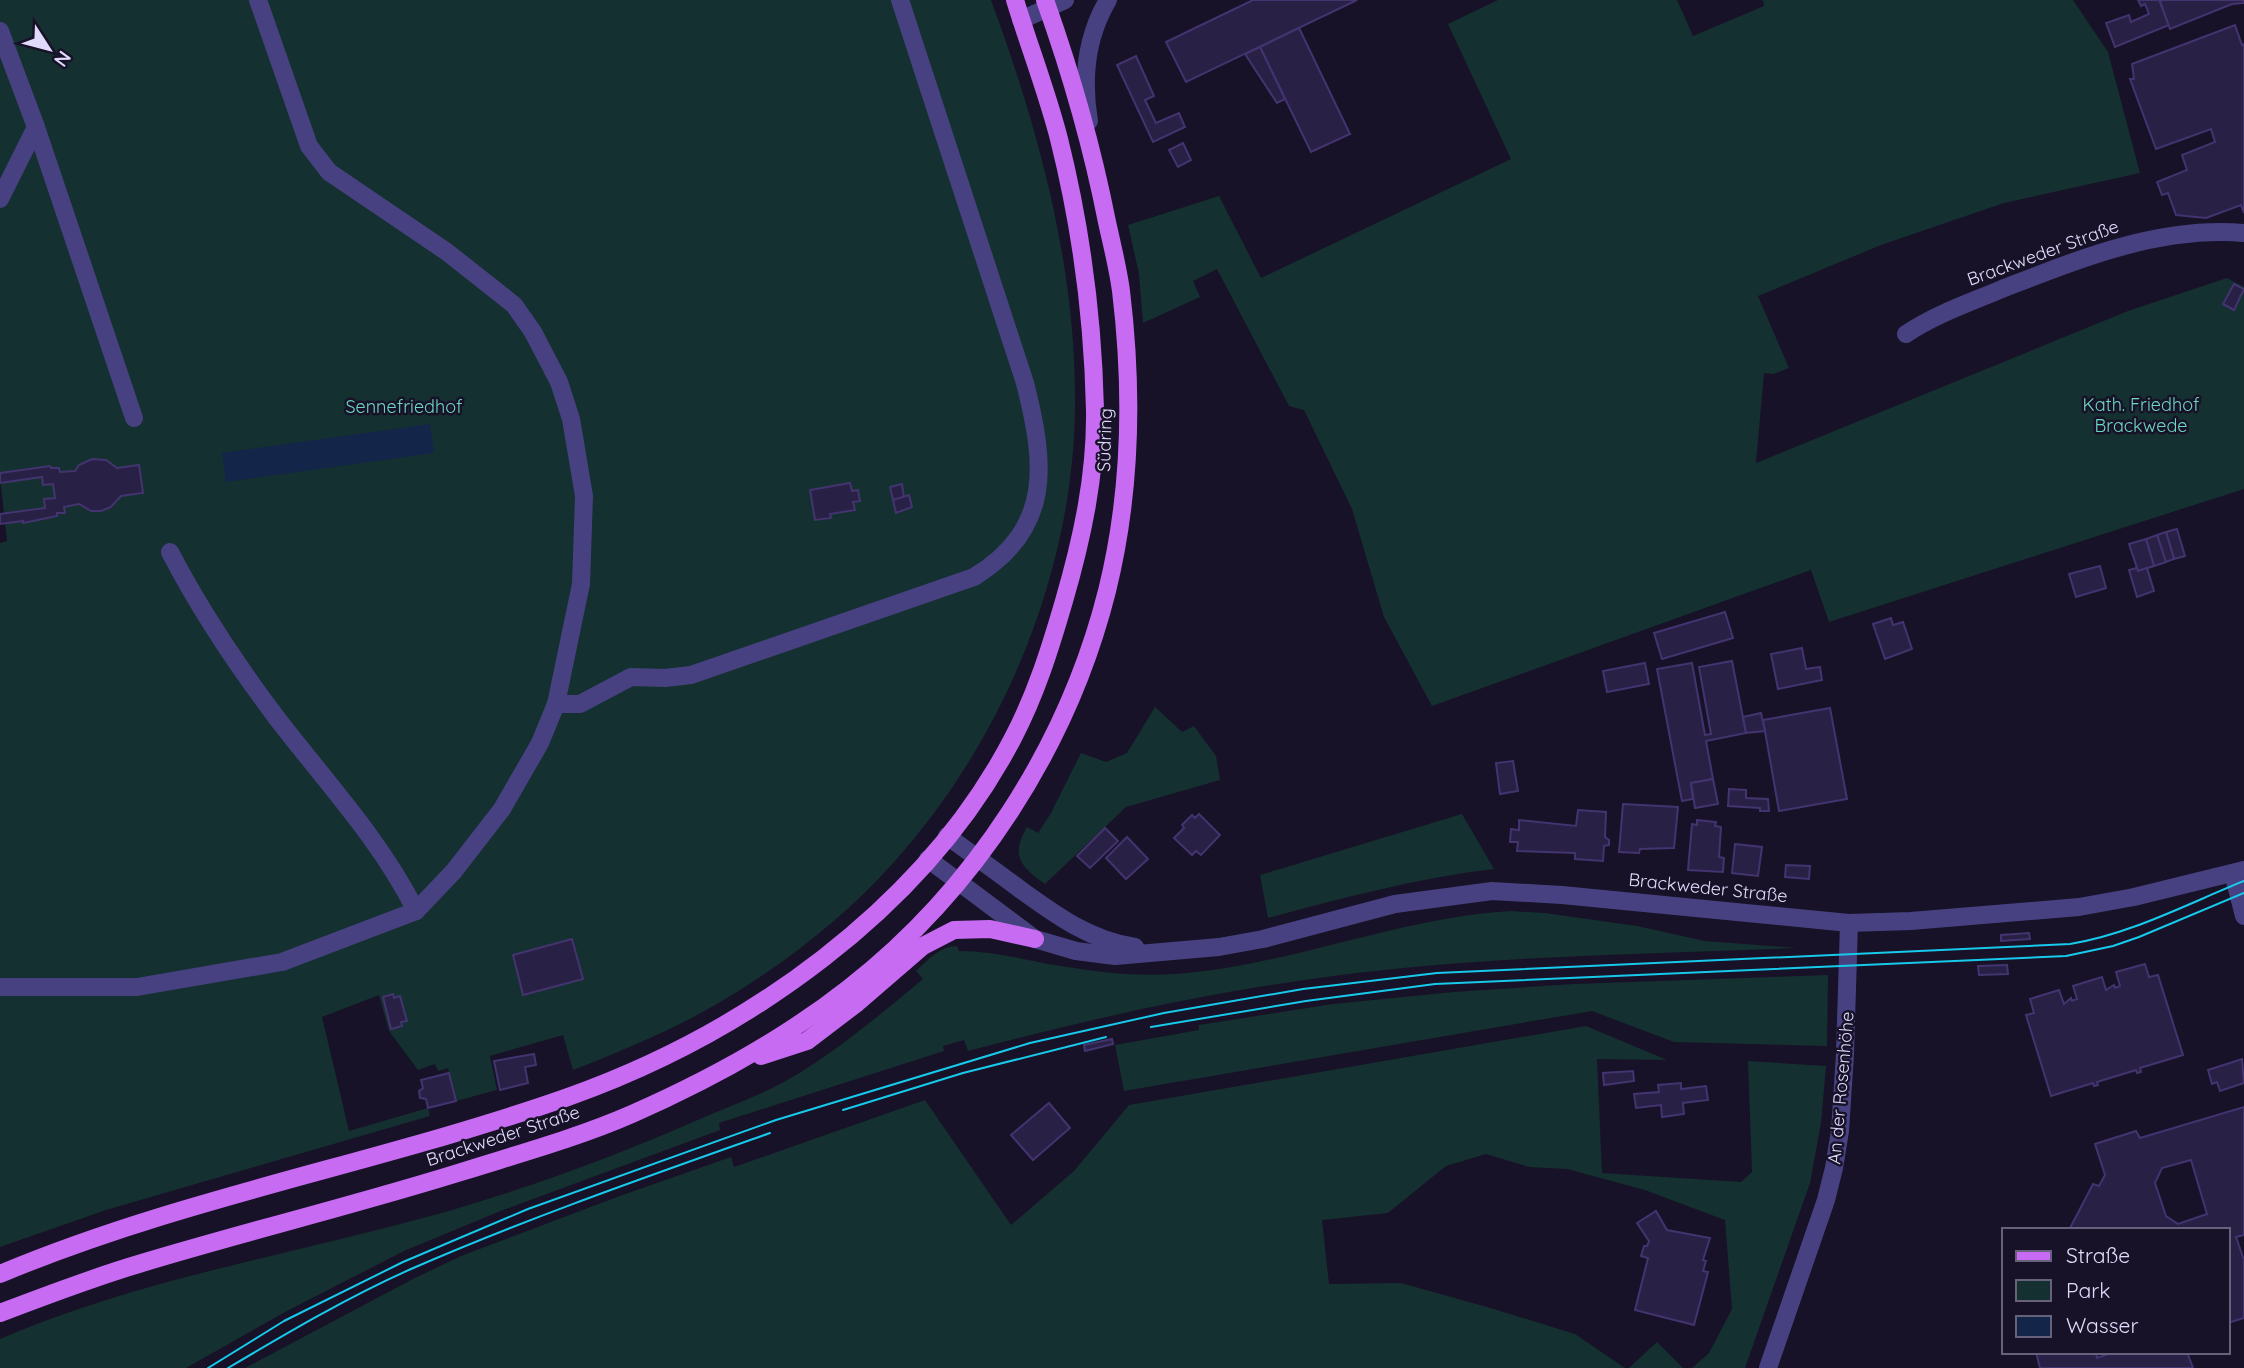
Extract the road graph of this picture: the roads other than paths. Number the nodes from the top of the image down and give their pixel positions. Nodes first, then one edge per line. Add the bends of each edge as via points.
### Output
1 (258, 0) edge
2 (900, 0) edge
3 (1015, 0) edge
4 (1065, 0) edge
5 (1108, 0) edge
6 (1047, 5) edge
7 (1021, 20) junction
8 (0, 31) edge
9 (36, 127) junction
10 (1094, 156) junction
11 (0, 199) edge
12 (2244, 233) edge
13 (1906, 334) dead end
14 (134, 418) dead end
15 (170, 552) dead end
16 (555, 704) junction
17 (947, 836) junction
18 (977, 858) junction
19 (928, 859) junction
20 (2239, 871) edge
21 (958, 881) junction
22 (416, 911) junction
23 (2244, 916) edge
24 (1849, 923) junction
25 (1035, 939) junction
26 (1170, 952) junction
27 (0, 987) edge
28 (735, 1065) junction
29 (0, 1274) edge
30 (0, 1313) edge
31 (1768, 1368) edge

1 - 16 street via 309,146 329,172 447,252 514,305 559,382 571,419 584,496 581,583
2 - 16 street via 1025,383 1040,454 1039,485 1031,513 1005,552 974,577 691,675 631,677 580,704
3 - 7 main road, Südring
4 - 6 street
5 - 10 street via 1089,45 1086,72
6 - 7 street
6 - 10 main road, Südring
7 - 17 main road, Südring via 1059,138 1076,225 1090,311 1094,452 1081,538 1045,666 1011,742
8 - 9 street
9 - 11 street
9 - 14 street
10 - 18 main road, Südring via 1121,288 1127,363 1128,450 1117,544 1095,634 1062,715 1040,762
12 - 13 street, Brackweder Straße via 2189,233 2140,241 1929,318
15 - 22 street via 236,661 385,858
16 - 22 street via 540,743 502,809
17 - 18 street, Brackweder Straße
17 - 19 main road, Brackweder Straße
18 - 21 main road, Brackweder Straße
18 - 26 street, Brackweder Straße via 1093,936
19 - 21 street, Brackweder Straße
19 - 29 main road, Brackweder Straße via 881,908 813,967 730,1022 656,1060 569,1097 105,1234
20 - 23 street
20 - 24 street, Brackweder Straße via 2079,907
21 - 25 street, Brackweder Straße
21 - 28 main road, Brackweder Straße via 850,987
22 - 27 street via 282,962 137,987
24 - 26 street, Brackweder Straße via 1492,891 1395,904 1263,939
24 - 31 street, An der Rosenhöhe via 1846,1054 1834,1168
25 - 26 street, Brackweder Straße via 1115,956
25 - 28 main road via 990,929 954,930 923,946 807,1041
28 - 30 main road, Brackweder Straße via 560,1142 139,1264

